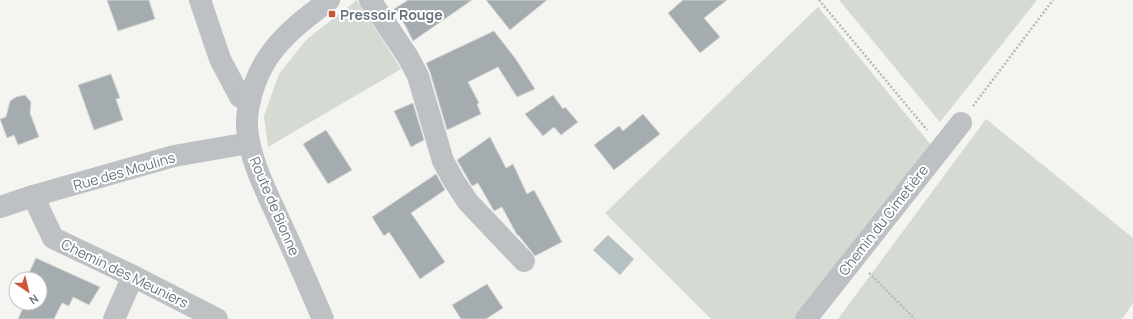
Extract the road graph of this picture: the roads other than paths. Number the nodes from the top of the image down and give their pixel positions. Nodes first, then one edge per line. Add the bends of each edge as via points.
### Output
1 (200, 0) edge
2 (329, 0) edge
3 (370, 0) edge
4 (250, 100) junction
5 (961, 123) road end
6 (249, 143) junction
7 (33, 196) junction
8 (0, 207) edge
9 (524, 261) dead end
10 (133, 276) junction
11 (215, 318) edge
12 (114, 319) edge
13 (323, 319) edge
14 (806, 319) edge

1 - 4 street via 220,59 240,97
2 - 4 street, Route de Bionne via 294,28 274,49 256,79
3 - 9 street via 418,76 443,161 454,181 468,202
4 - 6 street, Route de Bionne via 247,126
5 - 14 street, Chemin du Cimetière
6 - 7 street, Rue des Moulins via 174,156
6 - 13 street, Route de Bionne via 263,184
7 - 8 street, Rue des Moulins
7 - 10 street, Chemin des Meuniers via 53,238
10 - 11 street, Chemin des Meuniers
10 - 12 street

